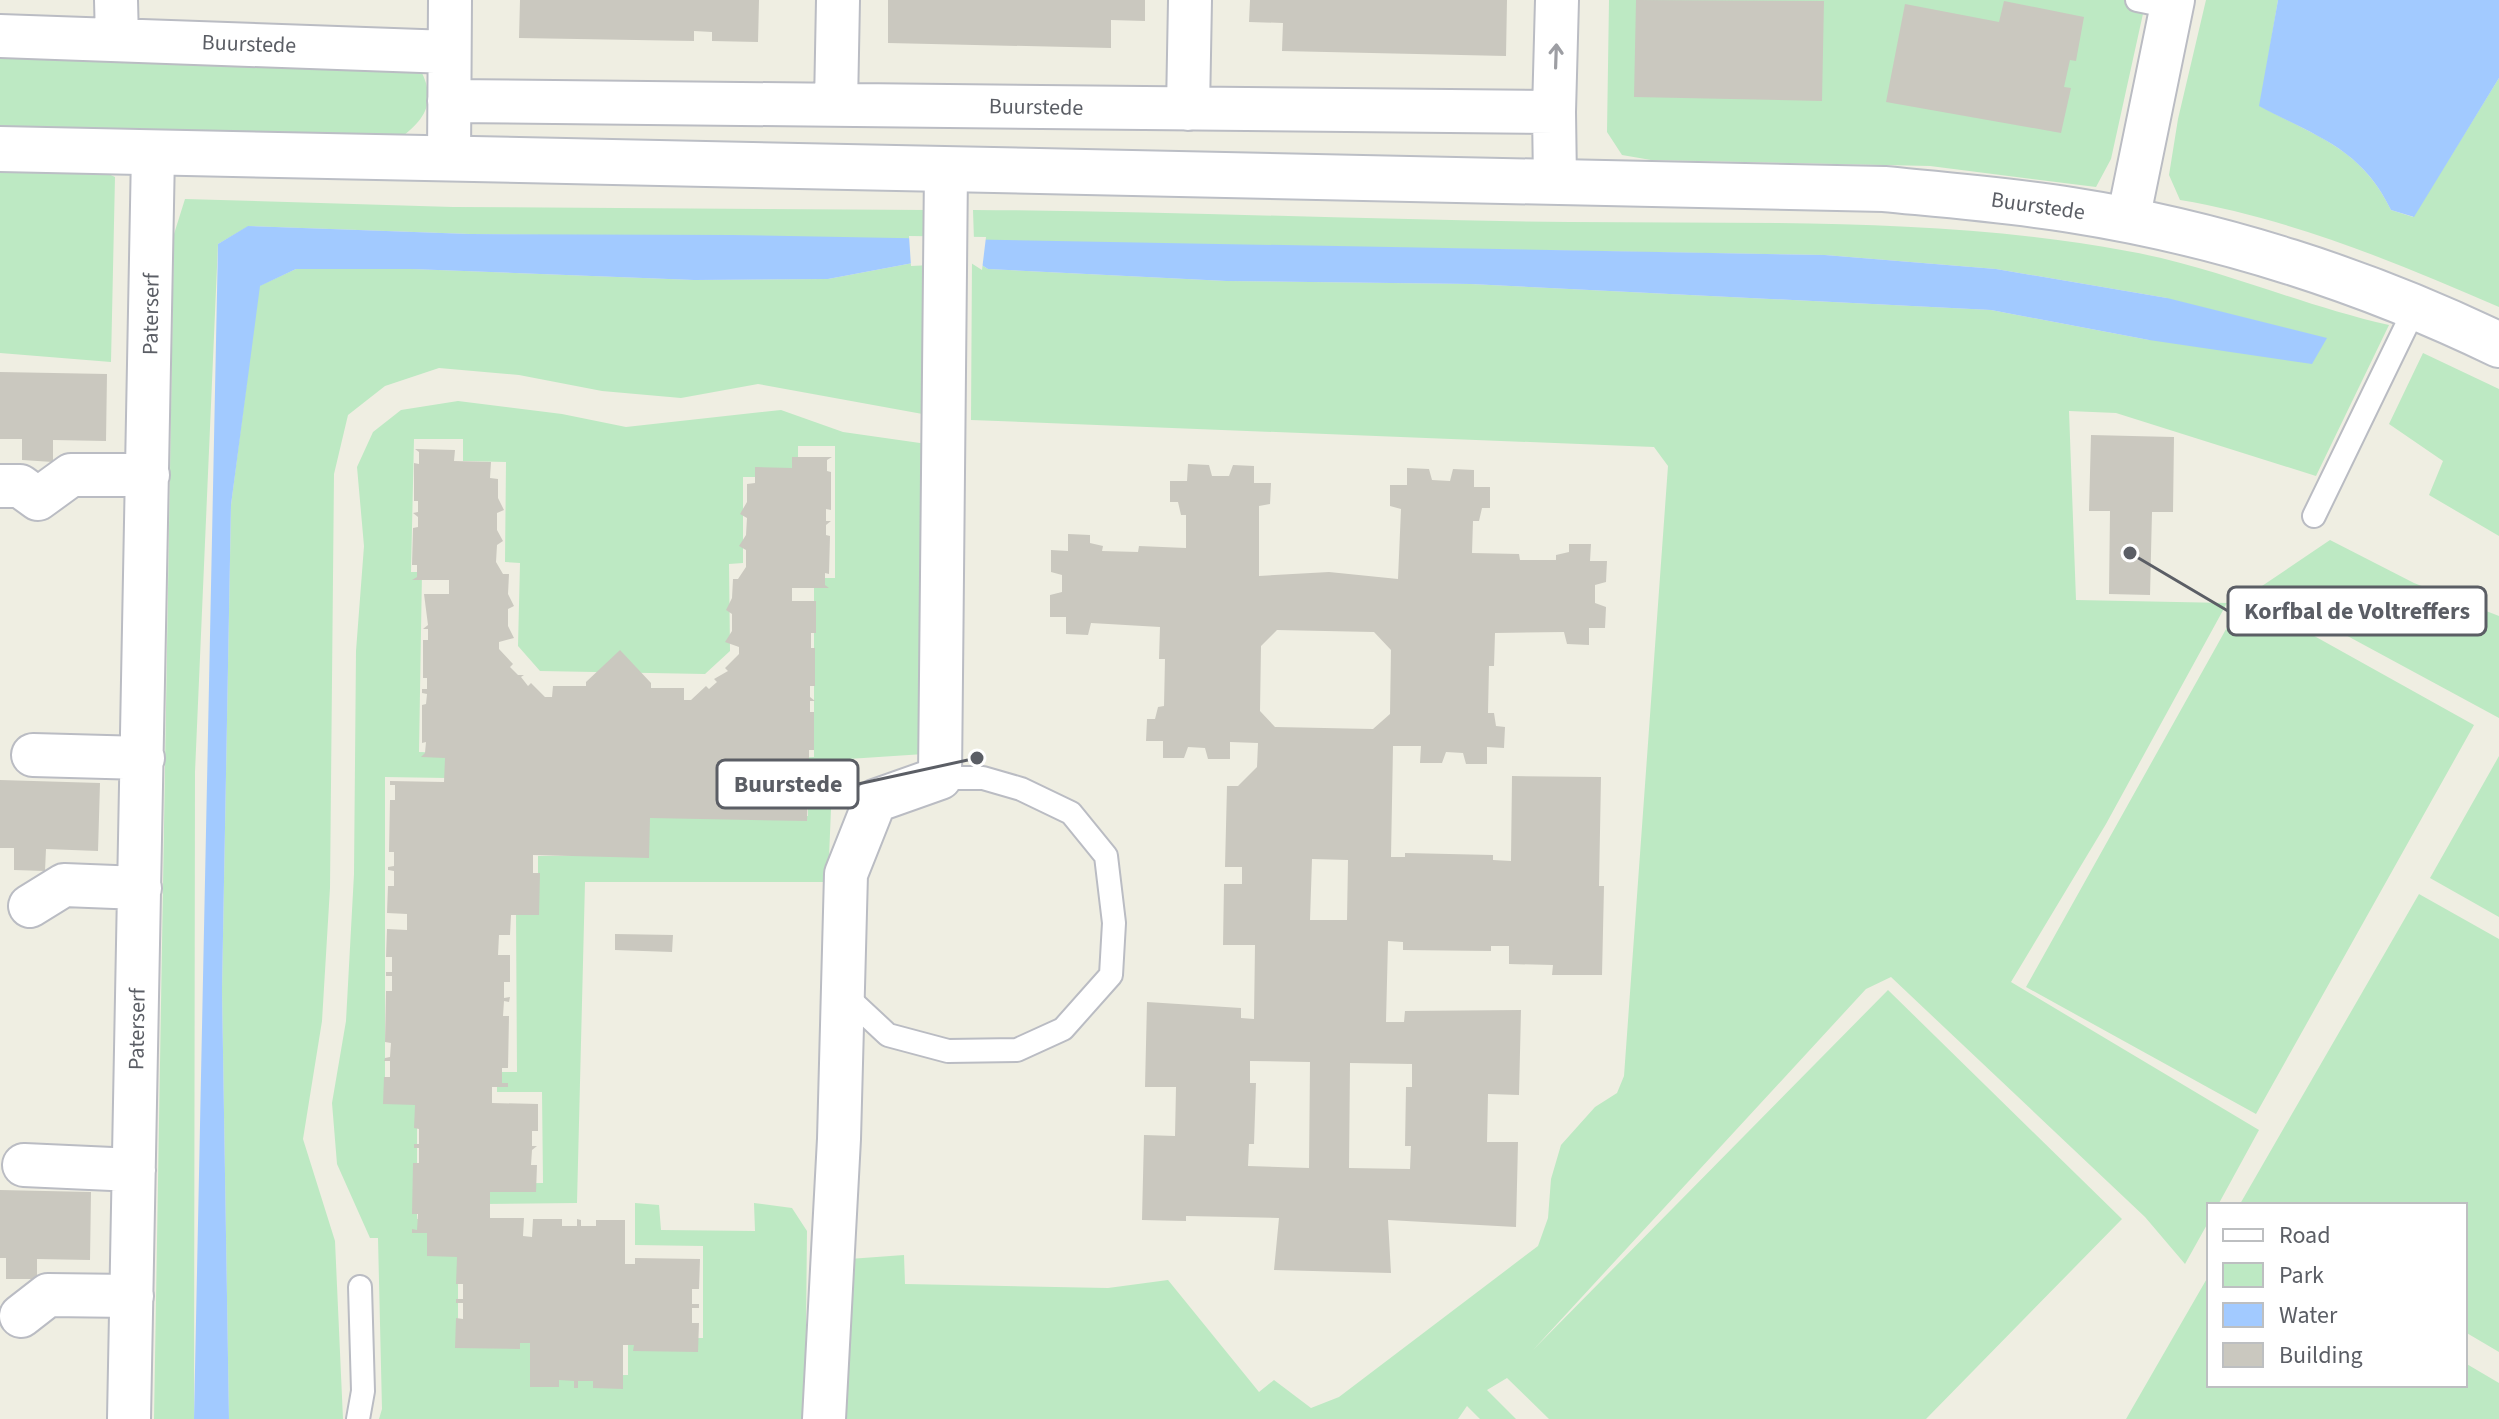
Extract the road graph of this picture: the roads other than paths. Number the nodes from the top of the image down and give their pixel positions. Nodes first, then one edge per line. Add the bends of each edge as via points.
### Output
1 (450, 0) edge
2 (838, 0) edge
3 (1190, 0) edge
4 (1557, 0) edge
5 (2160, 2) edge
6 (116, 19) edge
7 (0, 36) edge
8 (449, 52) junction
9 (449, 101) junction
10 (836, 105) junction
11 (1188, 109) junction
12 (1554, 112) junction
13 (0, 149) edge
14 (153, 153) junction
15 (449, 158) junction
16 (946, 169) junction
17 (1555, 181) junction
18 (2128, 220) junction
19 (2415, 308) junction
20 (2499, 345) edge
21 (148, 475) junction
22 (0, 486) edge
23 (2314, 516) dead end
24 (33, 755) dead end
25 (143, 758) junction
26 (940, 778) junction
27 (140, 888) junction
28 (30, 906) dead end
29 (843, 993) junction
30 (24, 1165) dead end
31 (134, 1170) junction
32 (360, 1287) dead end
33 (132, 1296) junction
34 (21, 1316) dead end
35 (129, 1419) edge
36 (358, 1419) edge
37 (824, 1419) edge

1 - 8 street
2 - 10 street
3 - 11 street
12 -> 4 street
5 - 18 street
6 - 7 street, Buurstede
6 - 8 street, Buurstede
8 - 9 street
9 - 10 street, Buurstede
9 - 15 street
10 - 11 street, Buurstede
11 - 12 street, Buurstede
12 - 17 street
13 - 14 street, Buurstede
14 - 15 street, Buurstede
14 - 21 street, Paterserf
15 - 16 street, Buurstede
16 - 17 street, Buurstede
16 - 26 street
17 - 18 street, Buurstede via 1884,189
18 - 19 street, Buurstede via 2285,261
19 - 20 street, Buurstede
19 - 23 lane
21 - 22 street via 71,475 38,499 20,486
21 - 25 street, Paterserf
24 - 25 street
25 - 27 street, Paterserf
26 - 29 street via 875,801 846,874
26 - 29 lane via 983,778 1071,813 1106,856 1114,923 1111,975 1063,1029 1017,1050 948,1051 888,1035
27 - 28 street via 64,885
27 - 31 street, Paterserf
29 - 37 street
30 - 31 street
31 - 33 street, Paterserf
32 - 36 lane via 363,1391
33 - 34 street via 48,1295
33 - 35 street, Paterserf

